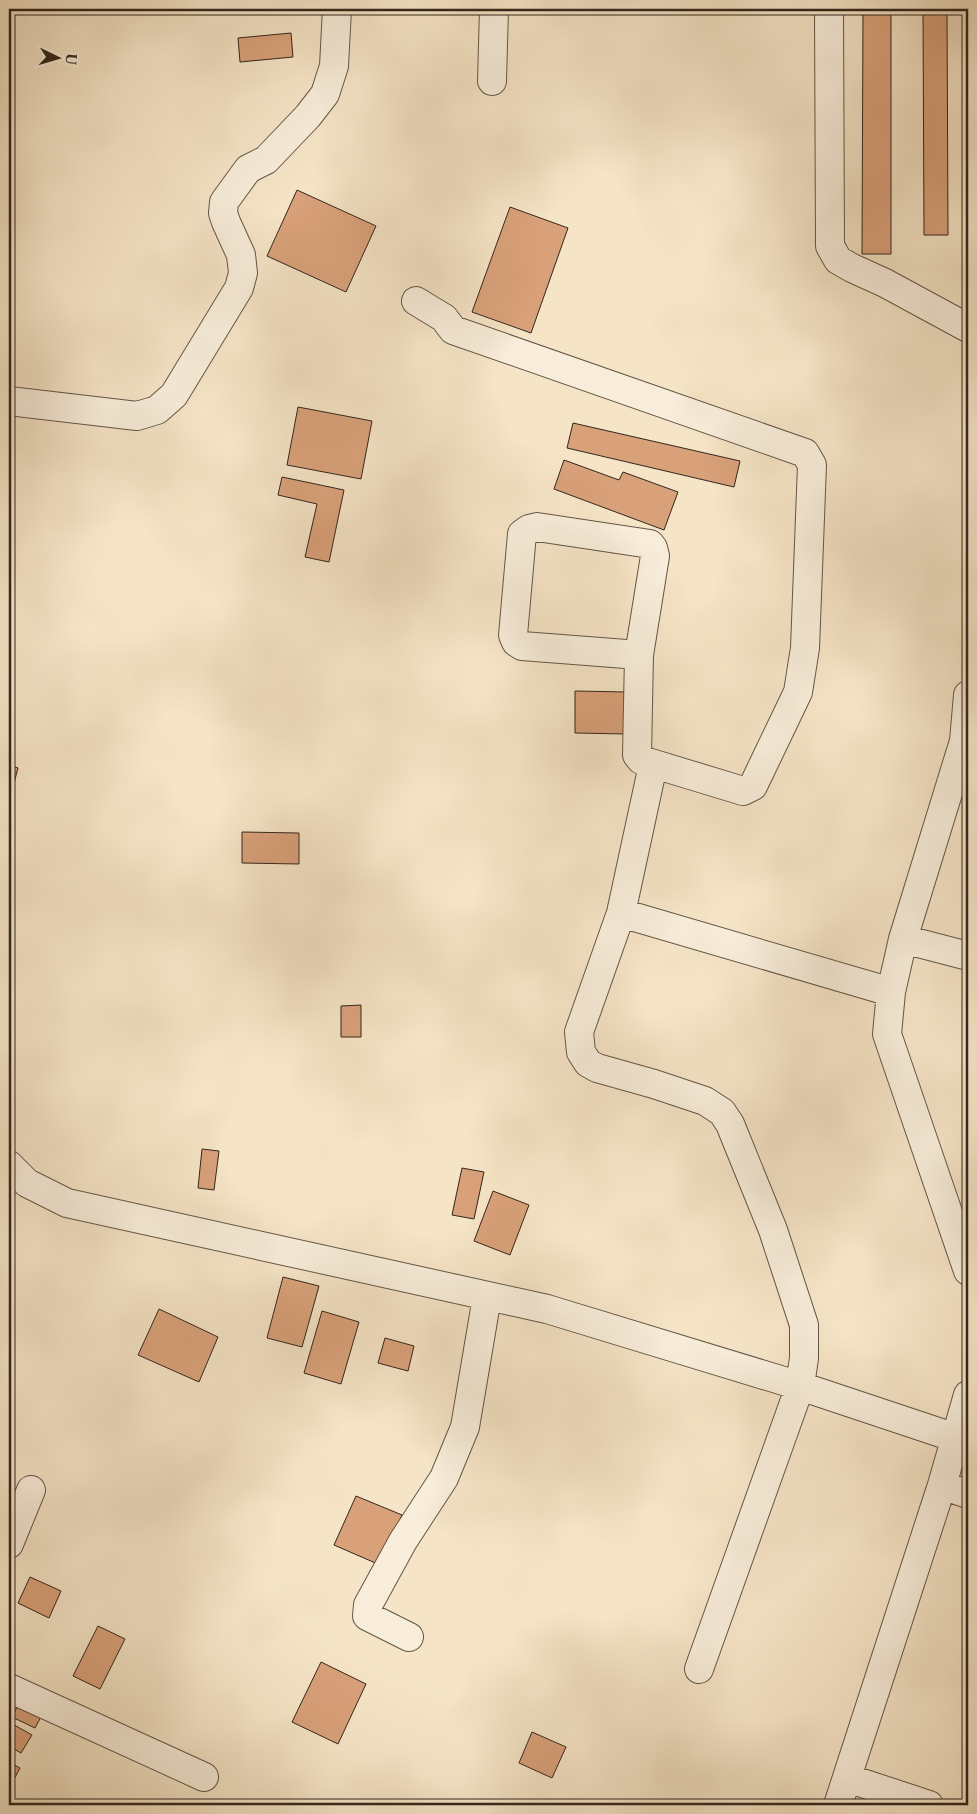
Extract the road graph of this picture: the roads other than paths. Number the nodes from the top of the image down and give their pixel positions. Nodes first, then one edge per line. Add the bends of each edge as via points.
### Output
1 (337, 9) edge
2 (494, 9) edge
3 (829, 9) edge
4 (492, 80) dead end
5 (416, 301) dead end
6 (968, 328) edge
7 (9, 401) edge
8 (638, 655) junction
9 (968, 695) edge
10 (653, 764) junction
11 (621, 913) junction
12 (903, 939) junction
13 (968, 956) edge
14 (891, 992) junction
15 (9, 1166) edge
16 (968, 1271) edge
17 (487, 1296) junction
18 (800, 1386) junction
19 (968, 1395) edge
20 (956, 1438) junction
21 (942, 1485) junction
22 (31, 1490) dead end
23 (968, 1494) edge
24 (9, 1544) edge
25 (409, 1637) dead end
26 (699, 1669) dead end
27 (9, 1688) edge
28 (204, 1777) dead end
29 (843, 1791) edge
30 (929, 1805) edge

1 - 7 street via 334,66 325,94 266,160 248,169 224,202 226,222 241,255 243,272 239,288 174,395 157,410 137,416
2 - 4 street
3 - 6 street via 830,246 838,260
5 - 10 street via 444,318 453,330 796,449 805,453 812,465 805,648 798,692 753,786 743,790
8 - 8 street via 522,646 516,642 513,635 522,534 537,527 650,544 655,556
8 - 10 street via 638,755 641,760
9 - 12 street via 964,741
10 - 11 street
11 - 14 street
11 - 18 street via 579,1032 581,1052 598,1068 705,1101 722,1112 730,1124 774,1230 804,1325
12 - 13 street
12 - 14 street
14 - 16 street via 889,1042
15 - 17 street via 27,1183 67,1203
17 - 18 street via 547,1310
17 - 25 street via 465,1427 444,1478 403,1541 368,1605 367,1616
18 - 20 street
18 - 26 street
19 - 20 street
20 - 21 street
21 - 23 street
21 - 29 street
22 - 24 street
27 - 28 street
29 - 30 street

